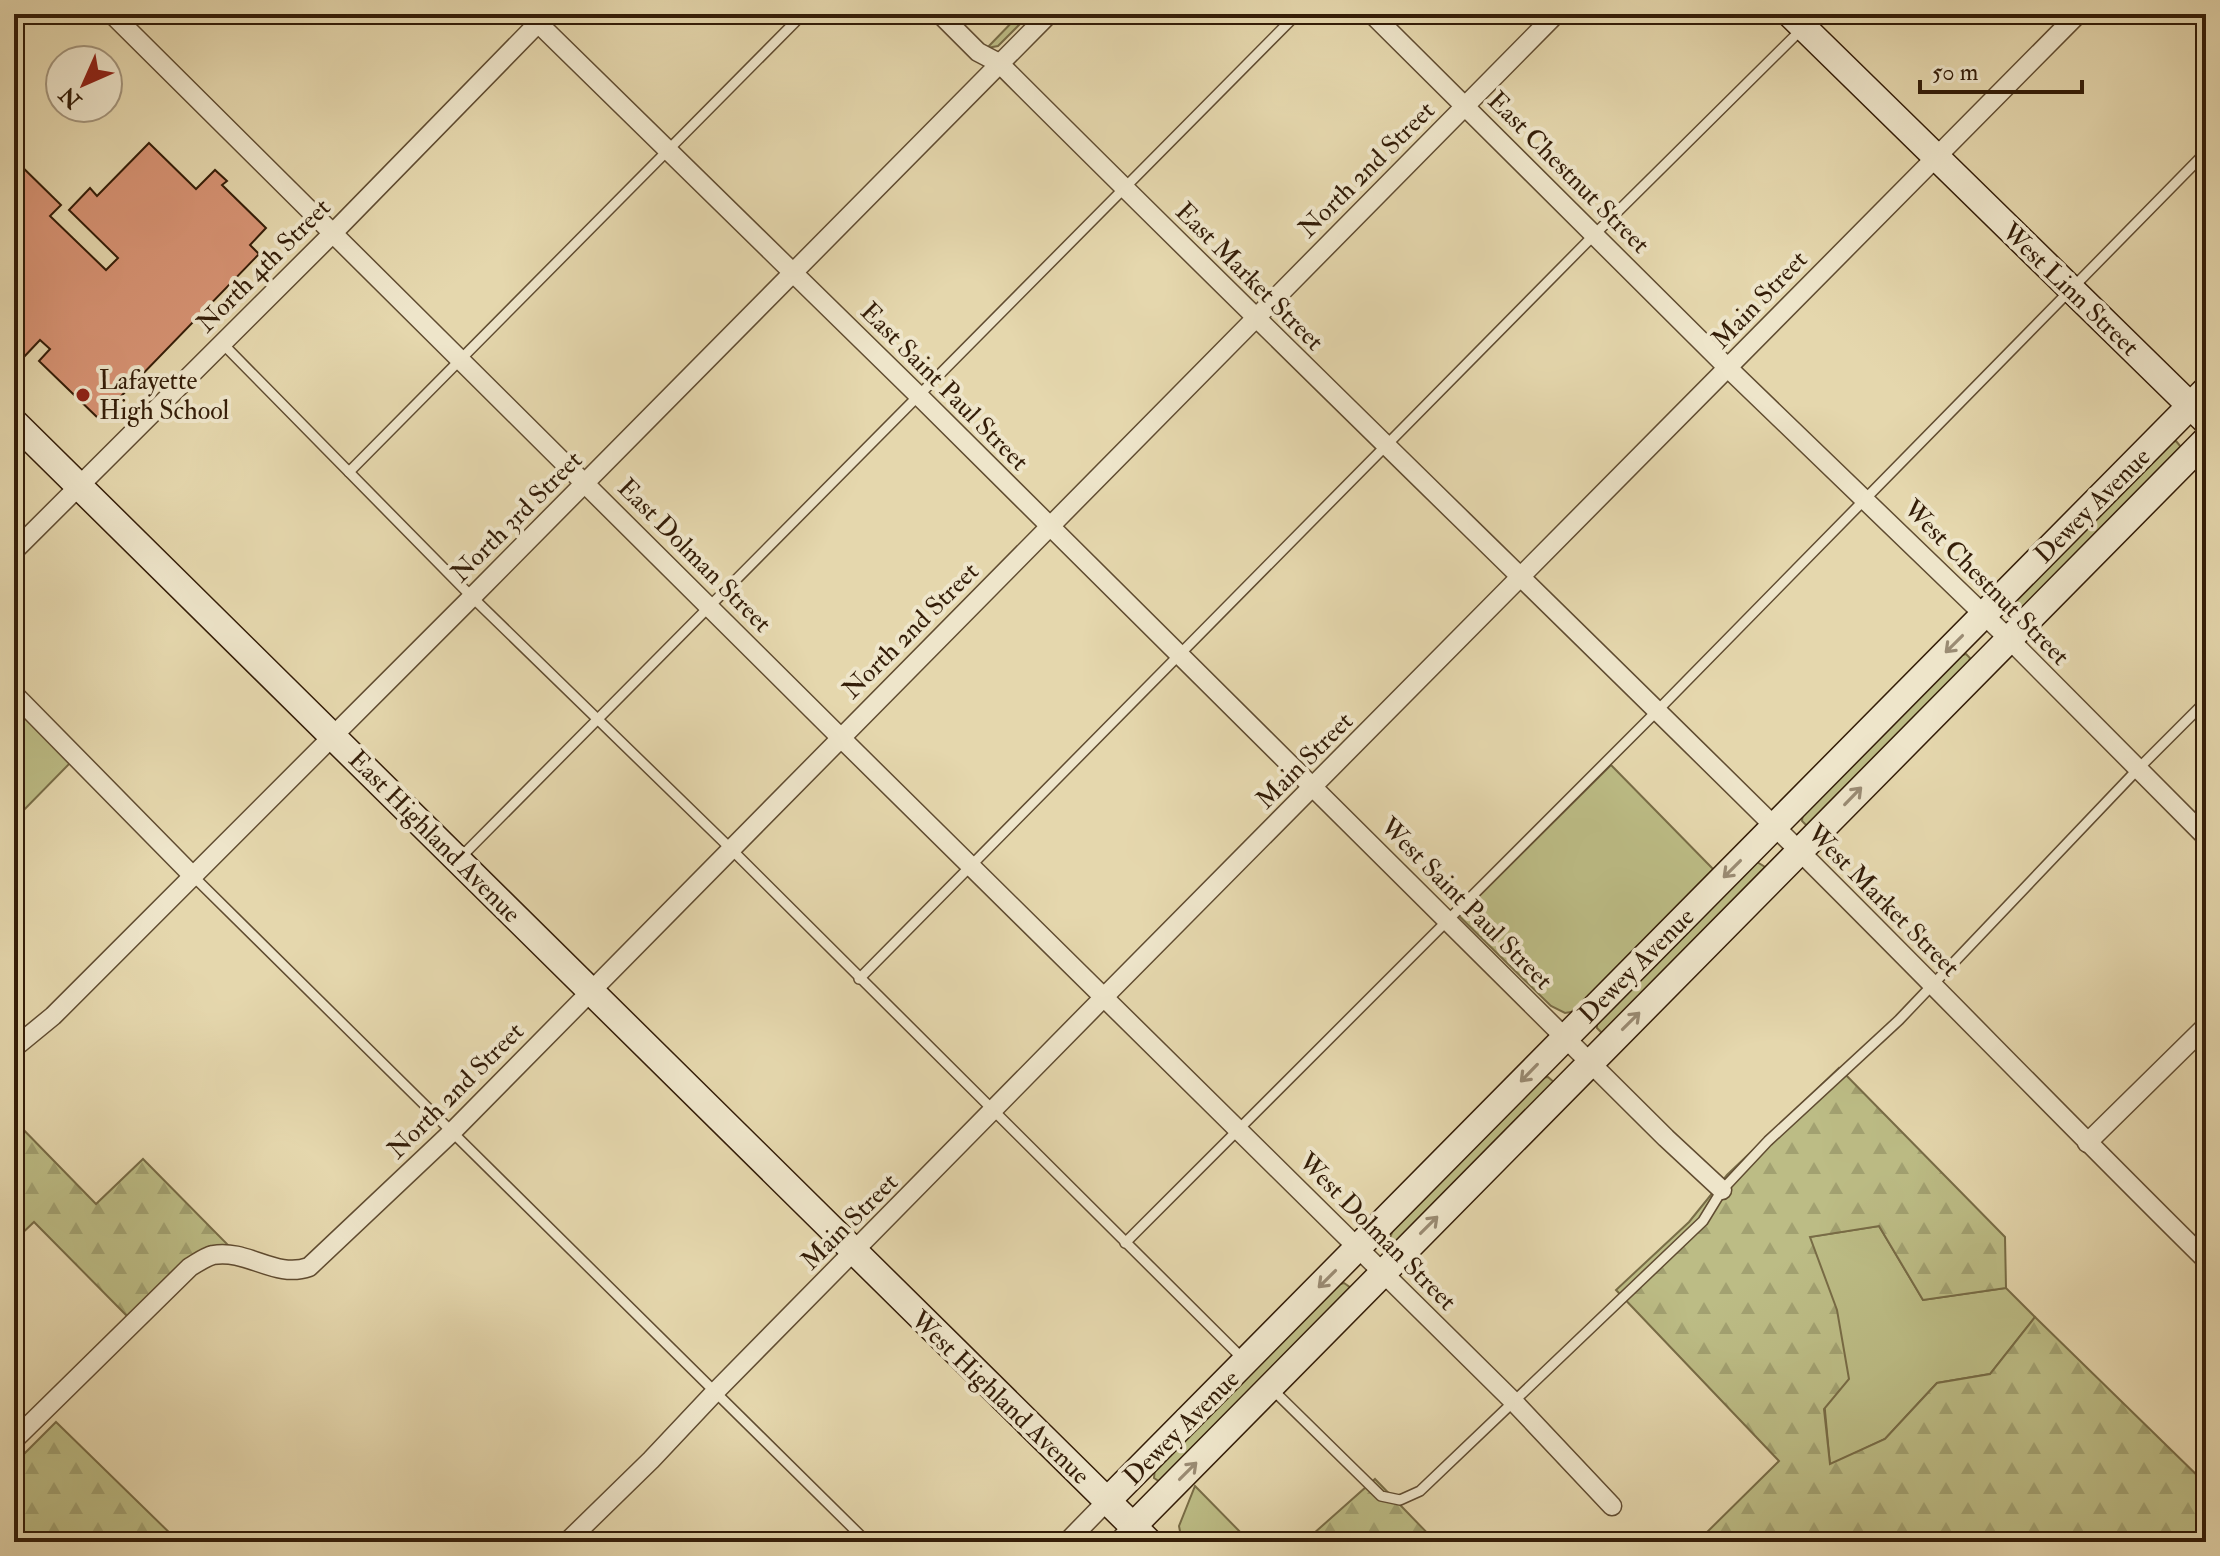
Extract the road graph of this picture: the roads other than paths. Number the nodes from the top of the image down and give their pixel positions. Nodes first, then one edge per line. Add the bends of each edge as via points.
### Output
1 (112, 14) edge
2 (803, 14) edge
3 (940, 14) edge
4 (1049, 14) edge
5 (1297, 14) edge
6 (1372, 14) edge
7 (1556, 14) edge
8 (2078, 14) edge
9 (543, 19) edge
10 (1804, 19) edge
11 (999, 63) junction
12 (1466, 106) junction
13 (668, 150) junction
14 (2206, 152) edge
15 (1936, 157) junction
16 (1124, 187) junction
17 (333, 233) junction
18 (1595, 234) junction
19 (794, 272) junction
20 (2071, 288) junction
21 (1255, 319) junction
22 (222, 343) junction
23 (460, 359) junction
24 (1728, 368) junction
25 (918, 395) junction
26 (2201, 405) edge
27 (14, 422) edge
28 (2206, 440) edge
29 (1386, 445) junction
30 (349, 472) junction
31 (586, 483) junction
32 (80, 487) junction
33 (1864, 497) junction
34 (1049, 526) junction
35 (14, 551) edge
36 (1523, 578) junction
37 (472, 597) junction
38 (710, 608) junction
39 (1984, 613) junction
40 (2008, 638) junction
41 (1178, 655) junction
42 (14, 694) edge
43 (2206, 701) edge
44 (1657, 711) junction
45 (597, 719) junction
46 (333, 736) junction
47 (841, 738) junction
48 (2137, 770) junction
49 (1313, 788) junction
50 (1774, 826) junction
51 (2206, 837) edge
52 (730, 848) junction
53 (1799, 851) junction
54 (458, 860) junction
55 (970, 866) junction
56 (193, 876) junction
57 (1446, 919) junction
58 (859, 979) junction
59 (1931, 985) junction
60 (591, 991) junction
61 (1104, 997) junction
62 (2206, 1026) edge
63 (1565, 1037) junction
64 (14, 1048) edge
65 (1590, 1062) junction
66 (993, 1112) junction
67 (1238, 1128) junction
68 (451, 1133) junction
69 (2087, 1143) junction
70 (1722, 1190) junction
71 (1125, 1243) junction
72 (1357, 1248) junction
73 (854, 1253) junction
74 (2206, 1260) edge
75 (1382, 1273) junction
76 (1246, 1361) junction
77 (1270, 1387) junction
78 (716, 1391) junction
79 (1514, 1402) junction
80 (14, 1440) edge
81 (1107, 1501) junction
82 (1612, 1506) dead end
83 (1133, 1537) edge
84 (567, 1542) edge
85 (867, 1542) edge
86 (1067, 1542) edge

1 - 17 street, East Dolman Street
2 - 13 lane
3 - 11 street, East Market Street via 978,52
4 - 11 street, North 3rd Street
5 - 16 lane
6 - 12 street, East Chestnut Street
7 - 12 street, North 2nd Street
8 - 15 street, Main Street
9 - 13 street, East Saint Paul Street
9 - 17 street, North 4th Street
10 - 15 street, West Linn Street
10 - 18 lane
11 - 16 street, East Market Street
11 - 19 street, North 3rd Street
12 - 18 street, East Chestnut Street
12 - 21 street, North 2nd Street
13 - 19 street, East Saint Paul Street
13 - 23 lane
14 - 20 lane
15 - 20 street, West Linn Street
15 - 24 street, Main Street
16 - 21 street, East Market Street
16 - 25 lane
17 - 22 street, North 4th Street
17 - 23 street, East Dolman Street
18 - 24 street, East Chestnut Street
18 - 29 lane
19 - 25 street, East Saint Paul Street
19 - 31 street, North 3rd Street
20 - 26 street, West Linn Street
20 - 33 lane
21 - 29 street, East Market Street
21 - 34 street, North 2nd Street
22 - 30 lane
22 - 32 street, North 4th Street
23 - 30 lane
23 - 31 street, East Dolman Street
24 - 33 street, West Chestnut Street
24 - 36 street, Main Street
25 - 34 street, East Saint Paul Street
25 - 38 lane
26 - 39 street, Dewey Avenue
27 - 32 street, East Highland Avenue
28 - 40 street, Dewey Avenue
29 - 36 street, East Market Street
29 - 41 lane
30 - 37 lane
31 - 37 street, North 3rd Street
31 - 38 street, East Dolman Street
32 - 35 street, North 4th Street
32 - 46 street, East Highland Avenue
33 - 39 street, West Chestnut Street
33 - 44 lane
34 - 41 street, East Saint Paul Street
34 - 47 street, North 2nd Street
36 - 44 street, West Market Street
36 - 49 street, Main Street
37 - 45 lane
37 - 46 street, North 3rd Street
38 - 45 lane
38 - 47 street, East Dolman Street
39 - 40 street, West Chestnut Street
39 -> 50 street, Dewey Avenue
40 - 48 street, West Chestnut Street
53 -> 40 street, Dewey Avenue
41 - 49 street, East Saint Paul Street
41 - 55 lane
42 - 56 street
43 - 48 lane
44 - 50 street, West Market Street
44 - 57 lane
45 - 52 lane
45 - 54 lane
46 - 54 street, East Highland Avenue
46 - 56 street, North 3rd Street
47 - 52 street, North 2nd Street
47 - 55 street, East Dolman Street
48 - 51 street, West Chestnut Street
48 - 59 lane
49 - 57 street, West Saint Paul Street
49 - 61 street, Main Street
50 - 53 street, West Market Street
50 -> 63 street, Dewey Avenue
52 - 58 lane
52 - 60 street, North 2nd Street
53 - 59 street, West Market Street
65 -> 53 street, Dewey Avenue
54 - 60 street, East Highland Avenue
55 - 58 lane
55 - 61 street, East Dolman Street
56 - 64 street, North 3rd Street
56 - 68 lane
57 - 63 street, West Saint Paul Street
57 - 67 lane
58 - 66 lane
59 - 69 street, West Market Street
59 - 70 lane
60 - 68 street, North 2nd Street
60 - 73 street, East Highland Avenue
61 - 66 street, Main Street
61 - 67 street, West Dolman Street
62 - 69 street
63 - 65 street, West Saint Paul Street
63 -> 72 street, Dewey Avenue
65 - 70 street, West Saint Paul Street
75 -> 65 street, Dewey Avenue
66 - 71 lane
66 - 73 street, Main Street
67 - 71 lane
67 - 72 street, West Dolman Street
68 - 78 lane
68 - 80 street, North 2nd Street via 309,1267 294,1272 228,1255 211,1256 190,1267
69 - 74 street, West Market Street
70 - 79 lane via 1703,1221
71 - 76 lane
72 - 75 street, West Dolman Street
72 -> 76 street, Dewey Avenue
73 - 78 street, Main Street
73 - 81 street, West Highland Avenue
75 - 77 street, Dewey Avenue
75 - 79 street, West Dolman Street
76 - 81 street, Dewey Avenue
77 - 79 lane via 1381,1496 1400,1500 1420,1491
83 -> 77 street, Dewey Avenue
78 - 84 street, Main Street
78 - 85 lane
79 - 82 street, West Dolman Street
81 - 83 street, West Highland Avenue
81 - 86 street, Dewey Avenue

